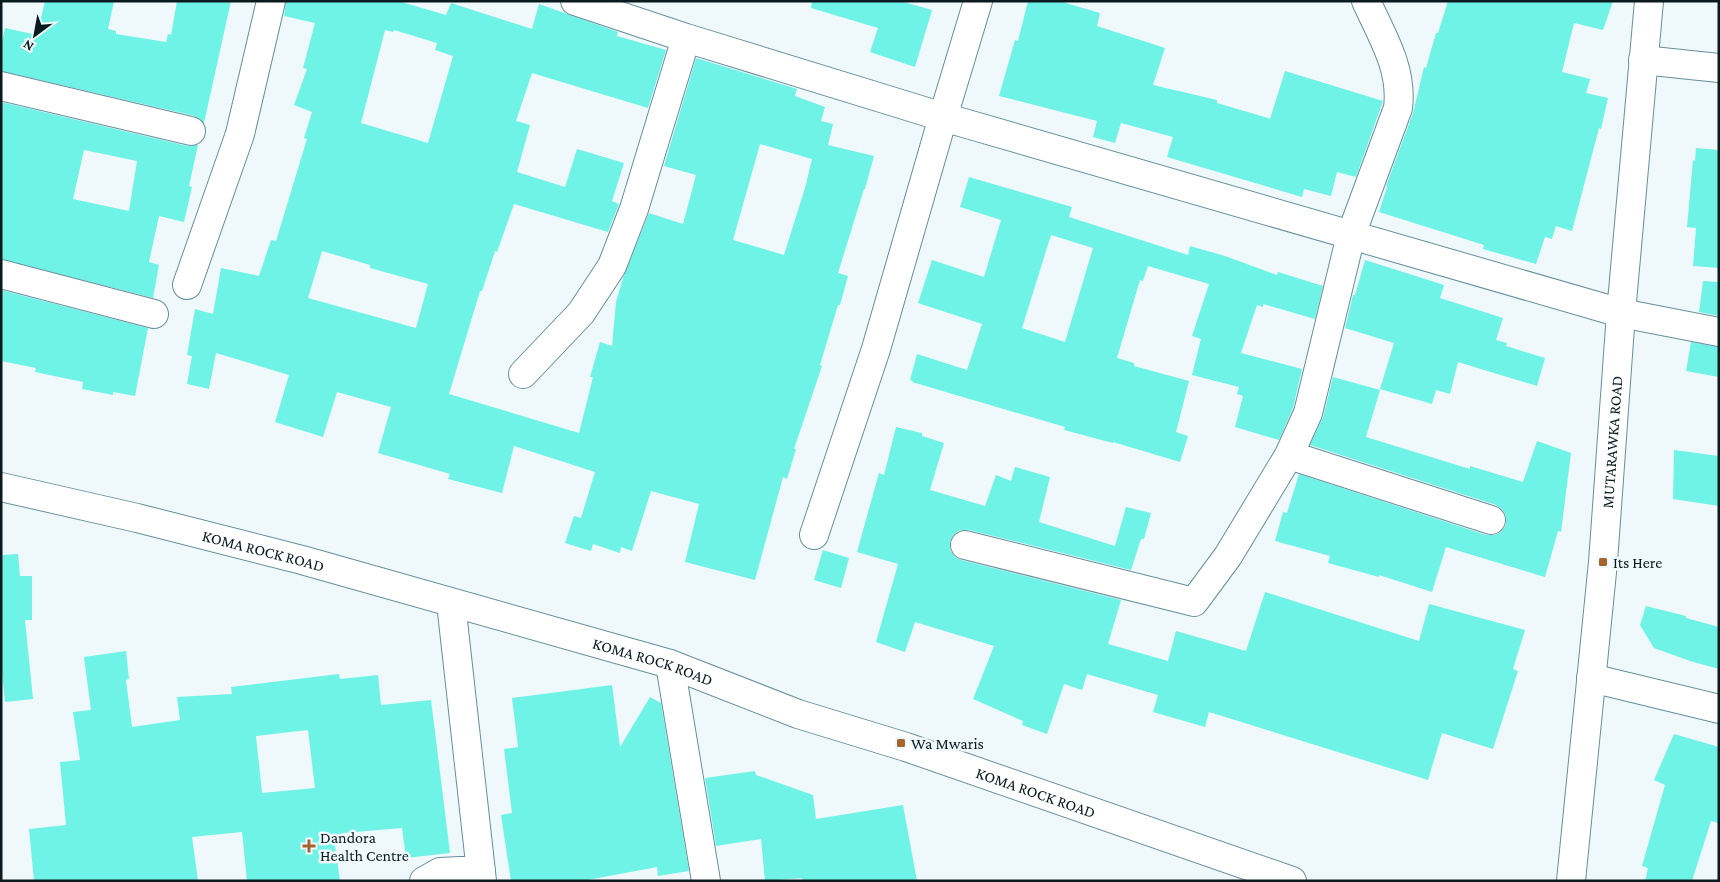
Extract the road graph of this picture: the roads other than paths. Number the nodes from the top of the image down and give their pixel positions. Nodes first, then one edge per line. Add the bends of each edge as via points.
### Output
1 (271, 1) edge
2 (575, 1) edge
3 (978, 1) edge
4 (1366, 1) edge
5 (1649, 1) edge
6 (686, 38) junction
7 (1643, 60) junction
8 (1719, 68) edge
9 (1, 86) edge
10 (942, 117) junction
11 (191, 131) dead end
12 (1351, 235) junction
13 (1, 274) edge
14 (187, 285) dead end
15 (1621, 313) junction
16 (154, 314) dead end
17 (1719, 332) edge
18 (522, 374) dead end
19 (1289, 455) junction
20 (1, 487) edge
21 (1491, 520) dead end
22 (814, 535) dead end
23 (965, 545) dead end
24 (451, 603) junction
25 (670, 664) junction
26 (1591, 678) junction
27 (1719, 709) edge
28 (482, 876) edge
29 (424, 881) edge
30 (706, 881) edge
31 (1292, 881) edge
32 (1571, 881) edge

1 - 14 street via 240,134
2 - 6 street
3 - 10 street
4 - 12 street via 1393,59 1400,94 1398,108
5 - 7 street, MUTARAWKA ROAD
6 - 10 street
6 - 18 street via 634,209 612,266 581,313
7 - 8 street
7 - 15 street, MUTARAWKA ROAD
9 - 11 street
10 - 12 street
10 - 22 street via 876,349
12 - 15 street
12 - 19 street via 1308,413
13 - 16 street
15 - 17 street
15 - 26 street, MUTARAWKA ROAD
19 - 21 street
19 - 23 street via 1228,556 1194,602
20 - 24 street, KOMA ROCK ROAD via 302,560
24 - 25 street, KOMA ROCK ROAD
24 - 28 street
25 - 30 street
25 - 31 street, KOMA ROCK ROAD via 798,714 906,747
26 - 27 street
26 - 32 street, MUTARAWKA ROAD
28 - 29 street via 440,872

